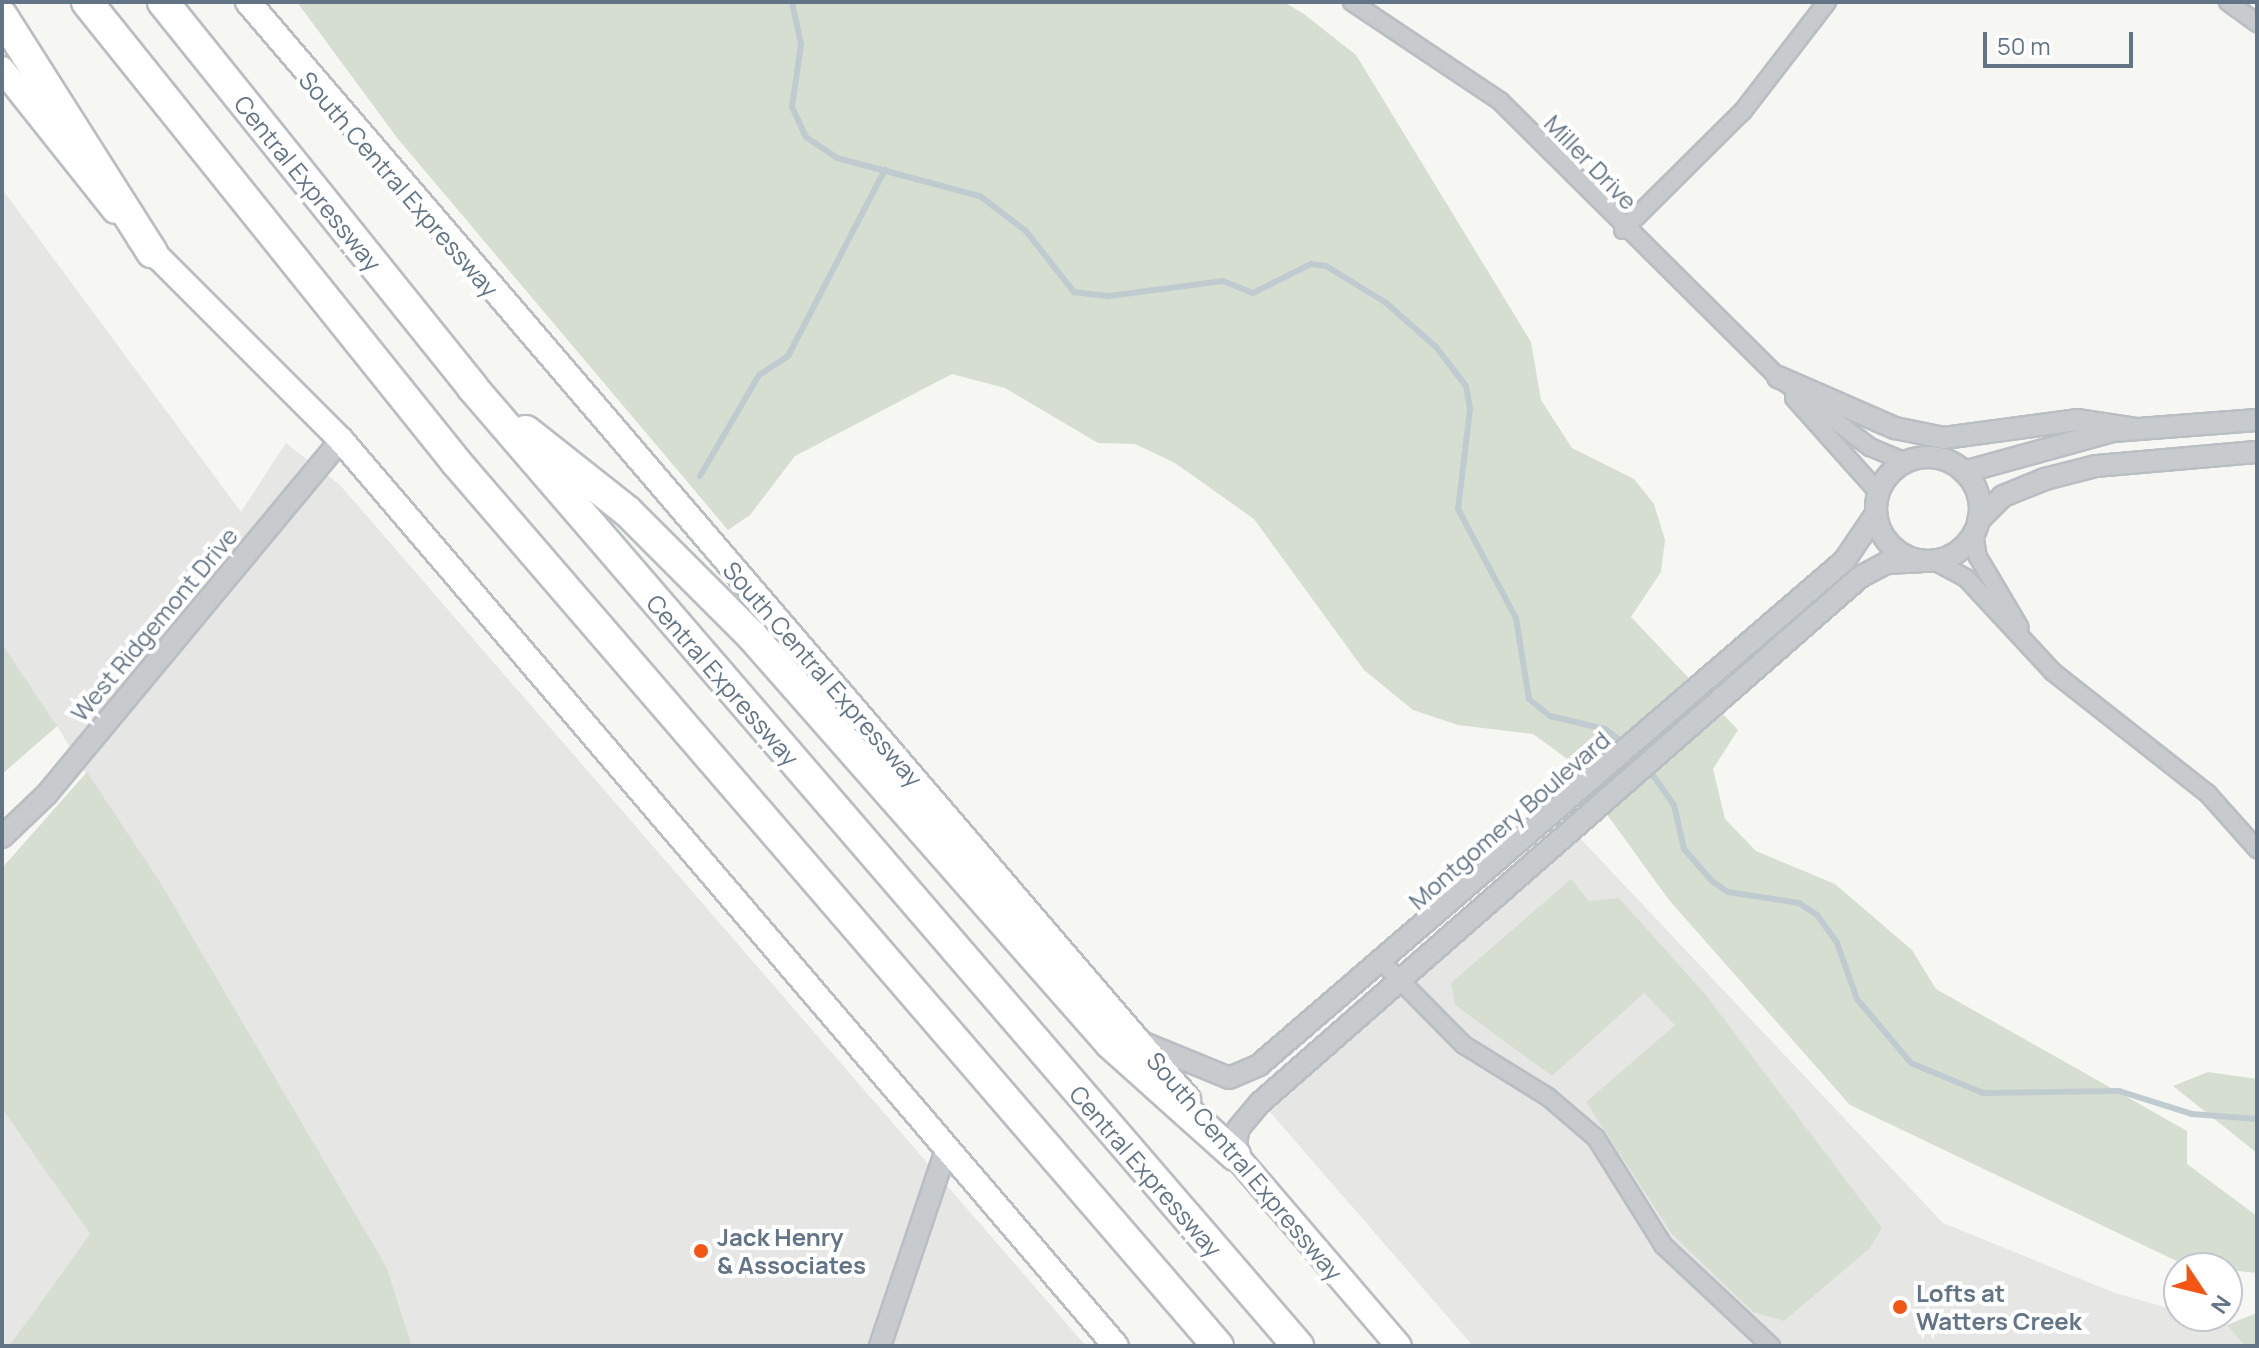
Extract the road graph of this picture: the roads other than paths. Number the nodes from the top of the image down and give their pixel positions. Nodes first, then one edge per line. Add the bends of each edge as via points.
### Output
1 (87, 2) edge
2 (163, 2) edge
3 (248, 2) edge
4 (1352, 2) edge
5 (1827, 2) edge
6 (2228, 2) edge
7 (2, 16) edge
8 (2257, 23) edge
9 (2, 69) edge
10 (1623, 230) junction
11 (152, 252) junction
12 (1778, 377) junction
13 (472, 387) junction
14 (2257, 420) edge
15 (2137, 429) junction
16 (341, 440) junction
17 (2257, 452) edge
18 (1906, 462) junction
19 (1964, 472) junction
20 (1878, 492) junction
21 (1876, 514) junction
22 (1976, 527) junction
23 (1927, 561) junction
24 (2039, 660) junction
25 (2, 837) edge
26 (2257, 849) edge
27 (1383, 963) junction
28 (1399, 981) junction
29 (1139, 1040) junction
30 (947, 1147) junction
31 (1235, 1155) junction
32 (880, 1346) edge
33 (1116, 1346) edge
34 (1218, 1346) edge
35 (1298, 1346) edge
36 (1399, 1346) edge
37 (1771, 1346) edge

1 - 34 highway via 446,451
2 - 13 highway, Central Expressway
3 - 29 main road, South Central Expressway
4 - 10 street, Miller Drive via 1500,101
5 - 10 street via 1743,111
6 - 8 street
7 - 11 highway
9 - 11 main road
10 - 12 street, Miller Drive
11 - 16 main road
12 - 15 street via 1895,428 1944,438 2077,420
12 - 18 street, Miller Drive via 1870,447
12 - 20 street, Miller Drive
13 - 31 highway via 627,511 752,636 1110,1043
13 - 35 highway, Central Expressway
14 - 15 street
15 - 19 street via 2044,446
16 - 25 street, West Ridgemont Drive via 47,794
16 - 30 main road
17 - 22 street via 2096,466 2045,479 2003,496
18 - 19 street via 1937,457
18 - 20 street
19 - 22 street via 1979,499
20 - 21 street
21 - 23 street via 1895,550
21 - 27 street, Montgomery Boulevard via 1844,561
22 - 23 street via 1957,552
22 - 24 street via 1978,557
23 - 24 street via 1966,578
23 - 28 street, Montgomery Boulevard via 1886,563 1860,577
24 - 26 street via 2208,794
27 - 28 street
27 - 29 street, Montgomery Boulevard via 1240,1075 1195,1068
28 - 31 street, Montgomery Boulevard via 1255,1107 1238,1129
28 - 37 street via 1464,1045 1548,1097 1596,1138 1663,1245
29 - 31 main road, South Central Expressway
30 - 32 street
30 - 33 main road
31 - 36 main road, South Central Expressway

